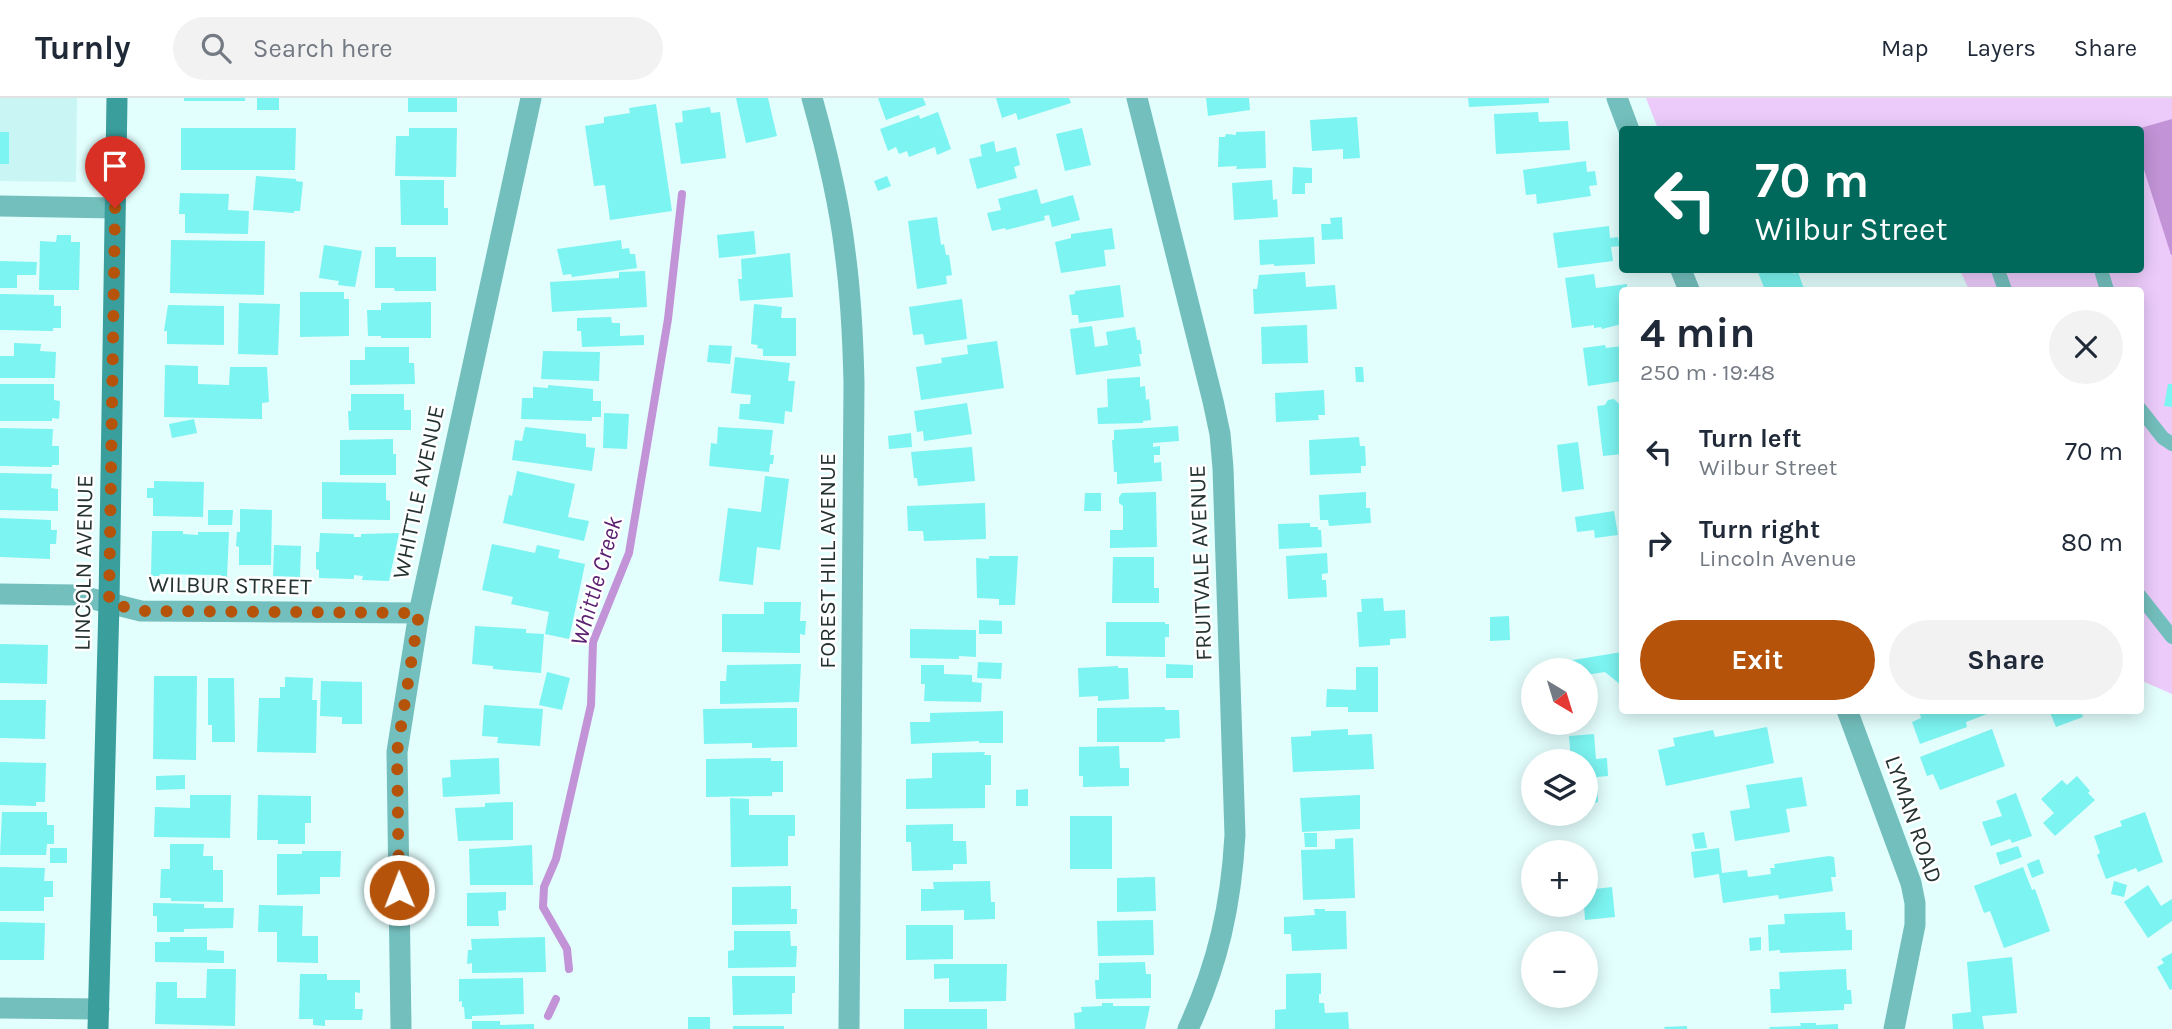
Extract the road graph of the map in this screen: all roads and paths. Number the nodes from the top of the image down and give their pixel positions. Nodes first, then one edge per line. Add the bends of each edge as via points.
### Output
1 (117, 98) edge
2 (531, 98) edge
3 (812, 98) edge
4 (1137, 98) edge
5 (1617, 98) edge
6 (1628, 126) edge
7 (0, 206) edge
8 (115, 208) junction
9 (2144, 413) edge
10 (2172, 444) edge
11 (0, 594) edge
12 (2144, 602) edge
13 (109, 603) junction
14 (419, 613) junction
15 (2172, 637) edge
16 (1848, 714) edge
17 (0, 1008) edge
18 (99, 1019) edge
19 (401, 1029) edge
20 (849, 1029) edge
21 (1188, 1029) edge
22 (1894, 1029) edge

1 - 8 main road, LINCOLN AVENUE
2 - 14 street, WHITTLE AVENUE
3 - 20 street, FOREST HILL AVENUE via 833,180 852,313
4 - 21 street, FRUITVALE AVENUE via 1213,401 1223,468 1235,797 1233,874 1217,953
5 - 6 street
7 - 8 street
8 - 13 main road, LINCOLN AVENUE
9 - 10 lane
11 - 13 street, WILBUR STREET via 77,595
12 - 15 lane
13 - 14 street, WILBUR STREET via 141,611
13 - 18 main road, LINCOLN AVENUE
14 - 19 street, WHITTLE AVENUE via 397,752
16 - 22 street, LYMAN ROAD via 1915,903 1915,925
17 - 18 street

